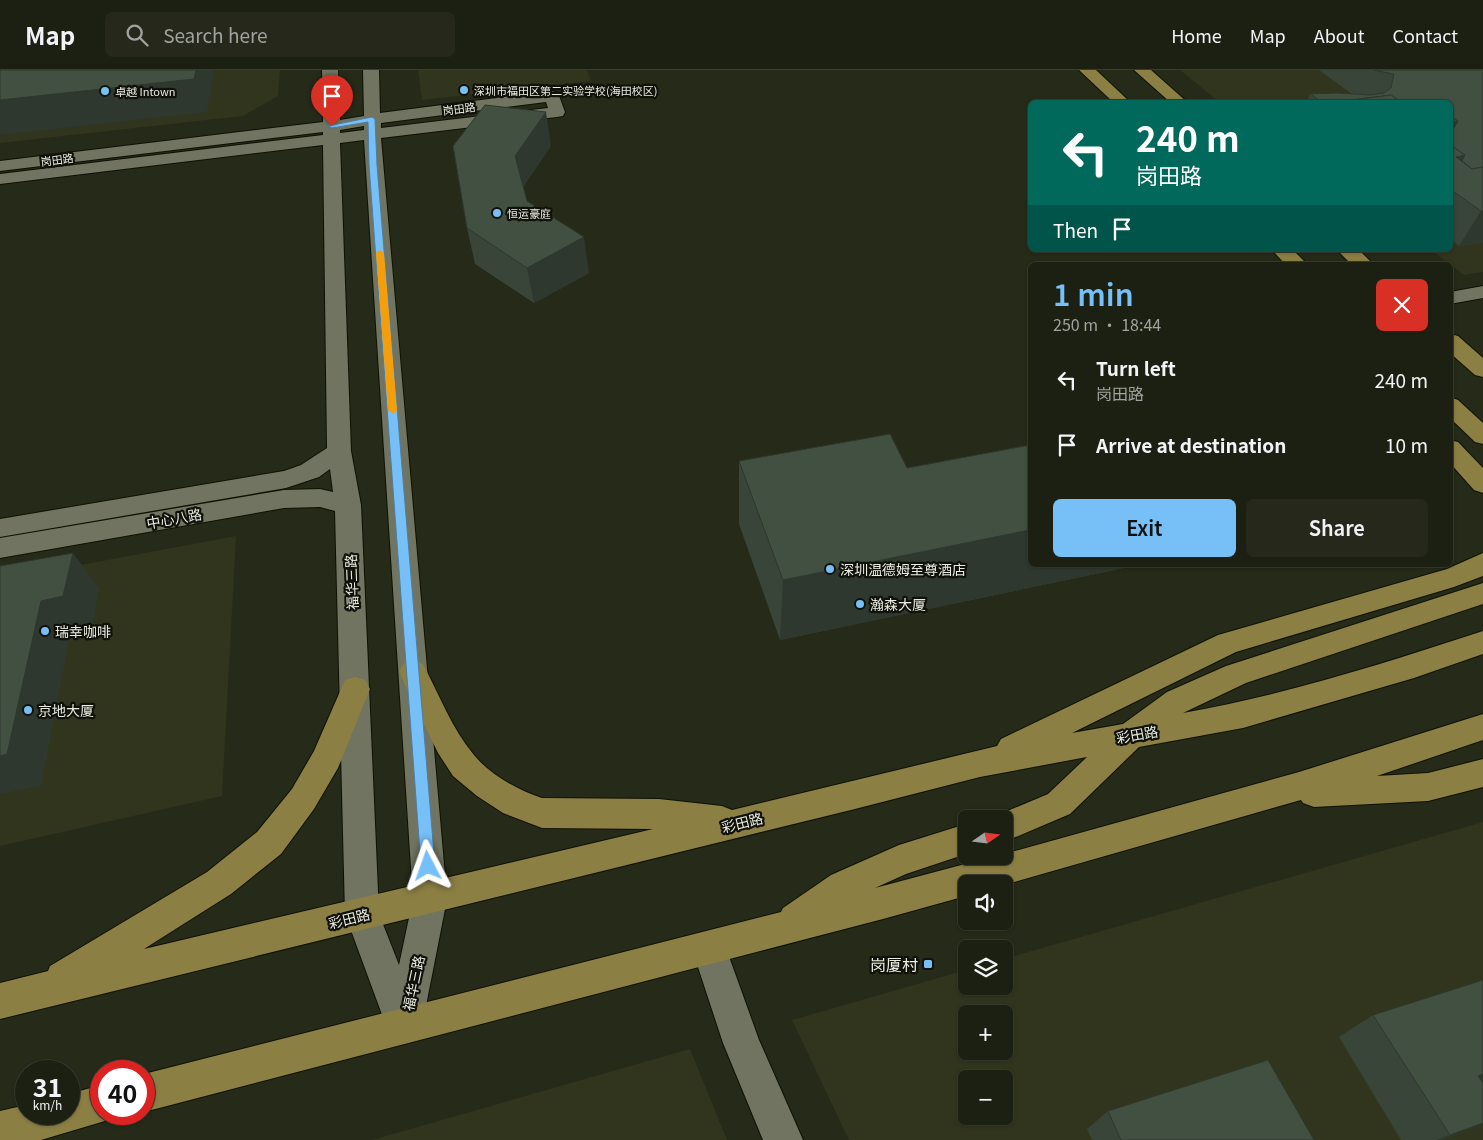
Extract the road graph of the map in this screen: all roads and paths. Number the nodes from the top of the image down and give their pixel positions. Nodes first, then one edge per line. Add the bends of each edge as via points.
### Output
1 (330, 70) edge
2 (371, 70) edge
3 (1087, 70) edge
4 (1142, 70) edge
5 (1120, 100) edge
6 (1177, 100) edge
7 (372, 127) junction
8 (332, 132) junction
9 (0, 166) edge
10 (0, 179) edge
11 (1284, 252) edge
12 (1349, 252) edge
13 (1295, 262) edge
14 (1361, 262) edge
15 (1483, 292) edge
16 (1453, 297) edge
17 (1453, 343) edge
18 (1483, 370) edge
19 (1453, 408) edge
20 (1483, 436) edge
21 (340, 451) junction
22 (1453, 451) edge
23 (1483, 484) edge
24 (348, 505) junction
25 (0, 528) edge
26 (0, 548) edge
27 (1483, 562) edge
28 (1483, 593) edge
29 (1483, 642) edge
30 (414, 672) junction
31 (355, 689) junction
32 (1483, 727) edge
33 (1131, 735) junction
34 (980, 763) junction
35 (1483, 773) edge
36 (1272, 796) junction
37 (739, 823) junction
38 (1013, 823) edge
39 (958, 842) edge
40 (430, 899) junction
41 (362, 914) junction
42 (779, 931) junction
43 (710, 949) junction
44 (45, 990) junction
45 (0, 1001) edge
46 (404, 1026) junction
47 (155, 1090) edge
48 (22, 1125) edge
49 (0, 1131) edge
50 (783, 1140) edge

1 - 8 street, 福华三路
2 - 7 street, 福华三路
3 - 5 main road
4 - 6 main road
7 - 7 street, 岗田路 via 558,112 552,96
7 - 8 street, 岗田路
7 - 30 street, 福华三路
8 - 9 street, 岗田路
8 - 10 street, 岗田路
8 - 21 street, 福华三路
11 - 13 main road
12 - 14 main road
15 - 16 street
17 - 18 main road
19 - 20 main road
21 - 24 street, 福华三路
21 - 25 street, 中心八路 via 310,471 286,479
22 - 23 main road
24 - 26 street, 中心八路 via 320,498 284,499
24 - 31 street, 福华三路
27 - 34 main road via 1454,576 1228,644
28 - 33 main road via 1236,674 1177,701
29 - 33 main road, 彩田路 via 1414,666 1243,716
30 - 37 main road via 449,744 464,766 514,803 542,813 659,814
30 - 40 street, 福华三路
31 - 41 street, 福华三路
31 - 44 main road via 327,758 303,799 269,843 219,883
32 - 36 main road
33 - 34 main road, 彩田路
33 - 38 main road via 1059,804
34 - 37 main road, 彩田路
35 - 36 main road via 1428,787
36 - 42 main road
37 - 40 main road, 彩田路
39 - 42 main road via 899,861 842,886
40 - 41 main road, 彩田路
40 - 46 street, 福华三路
41 - 44 main road, 彩田路
41 - 46 street, 福华三路
42 - 43 main road
43 - 46 main road
43 - 50 street via 742,1043
44 - 45 main road, 彩田路
46 - 47 main road
48 - 49 main road

